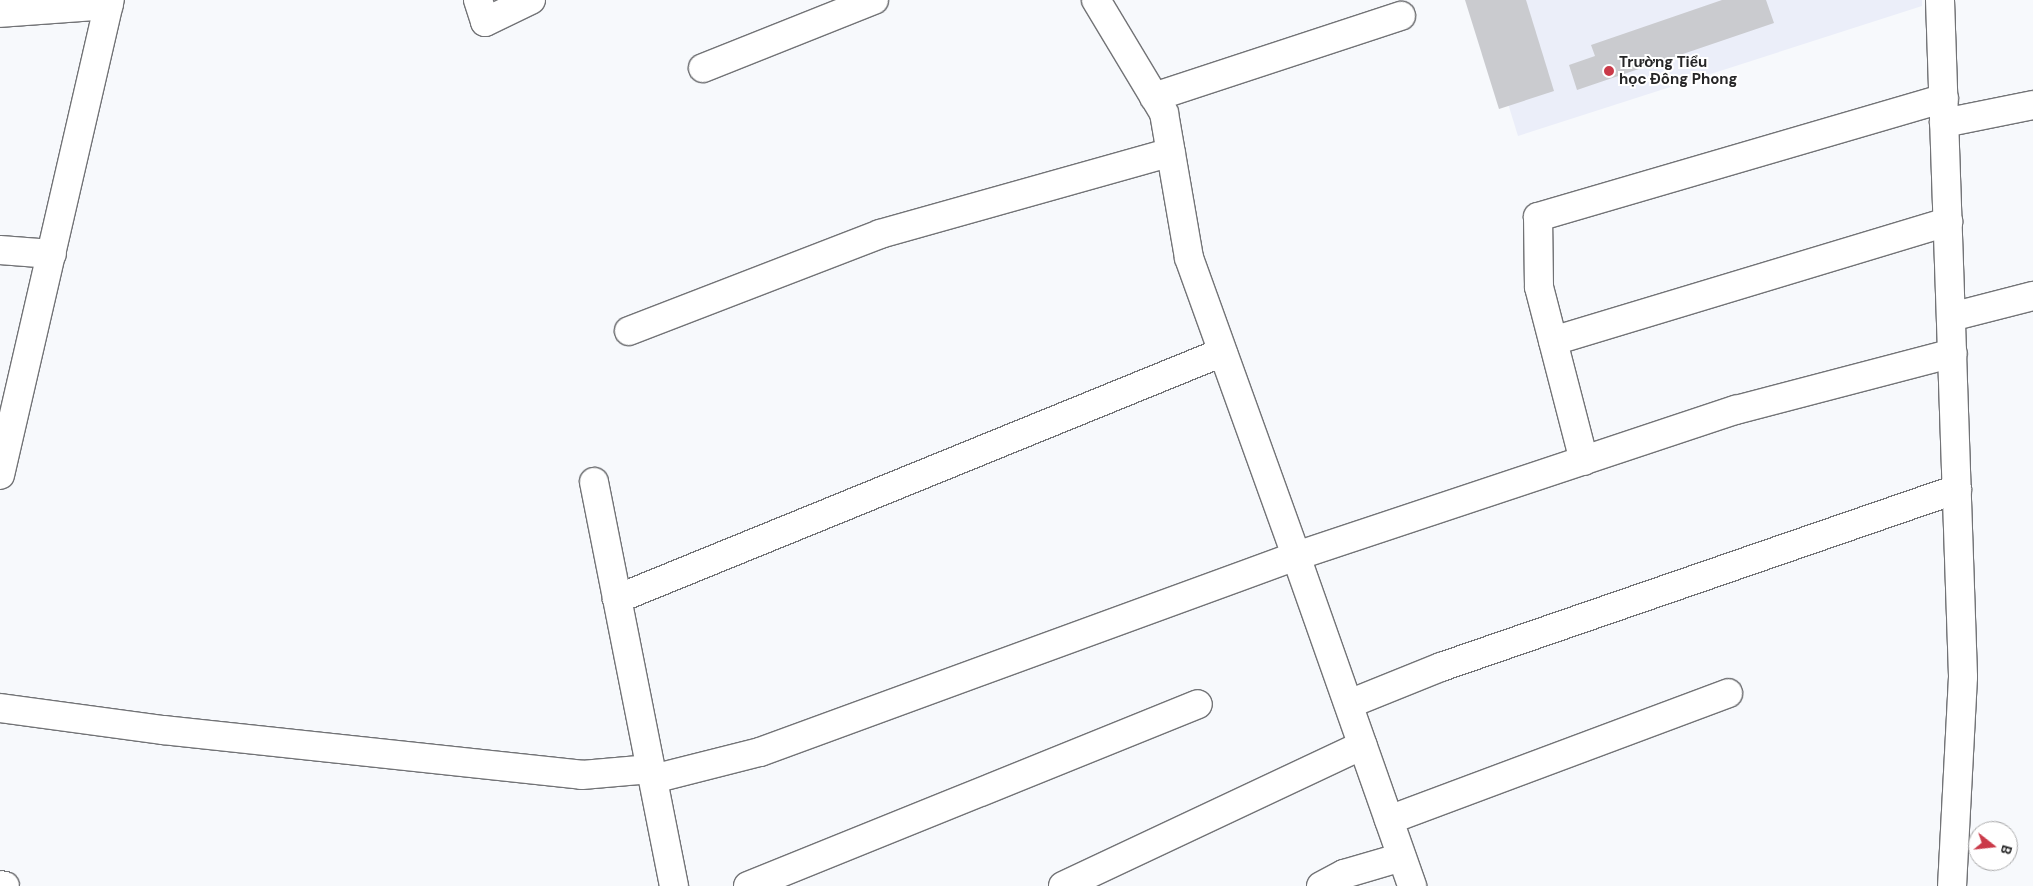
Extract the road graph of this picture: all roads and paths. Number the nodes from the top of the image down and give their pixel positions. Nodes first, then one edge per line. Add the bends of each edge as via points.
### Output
1 (478, 0) edge
2 (531, 0) edge
3 (874, 0) edge
4 (1096, 0) edge
5 (1940, 0) edge
6 (110, 3) edge
7 (0, 12) edge
8 (1401, 16) dead end
9 (703, 68) dead end
10 (1154, 97) junction
11 (2033, 105) edge
12 (1944, 110) junction
13 (1171, 152) junction
14 (1948, 222) junction
15 (0, 250) edge
16 (52, 254) junction
17 (2033, 296) edge
18 (1952, 318) junction
19 (629, 331) dead end
20 (1553, 341) junction
21 (1223, 352) junction
22 (1953, 353) junction
23 (10, 387) edge
24 (1584, 461) junction
25 (0, 475) edge
26 (594, 482) dead end
27 (1957, 488) junction
28 (1296, 556) junction
29 (617, 599) junction
30 (1728, 693) dead end
31 (1198, 704) dead end
32 (1348, 704) junction
33 (0, 708) edge
34 (1363, 745) junction
35 (652, 774) junction
36 (1390, 820) junction
37 (1402, 857) junction
38 (0, 885) edge
39 (5, 886) edge
40 (674, 886) edge
41 (748, 886) edge
42 (1063, 886) edge
43 (1321, 886) edge
44 (1412, 886) edge
45 (1952, 886) edge

1 - 2 street via 486,22
3 - 9 street
4 - 10 street
5 - 12 street
6 - 7 street
6 - 16 street
8 - 10 street
10 - 13 street via 1164,113
11 - 12 street
12 - 14 street
12 - 20 street via 1538,217 1538,275
13 - 19 street via 880,234
13 - 21 street via 1189,258
14 - 18 street
14 - 20 street
15 - 16 street
16 - 23 street
17 - 18 street
18 - 22 street
20 - 24 street
21 - 28 street
21 - 29 street
22 - 24 street via 1736,410
22 - 27 street
23 - 25 street
24 - 28 street
26 - 29 street
27 - 32 street via 1441,667
27 - 45 street via 1963,677
28 - 32 street
28 - 35 street via 760,752
29 - 35 street
30 - 36 street
31 - 41 street
32 - 34 street
33 - 35 street via 162,730 582,775
34 - 36 street
34 - 42 street
35 - 40 street
36 - 37 street
37 - 43 street via 1344,874
37 - 44 street
38 - 39 street

